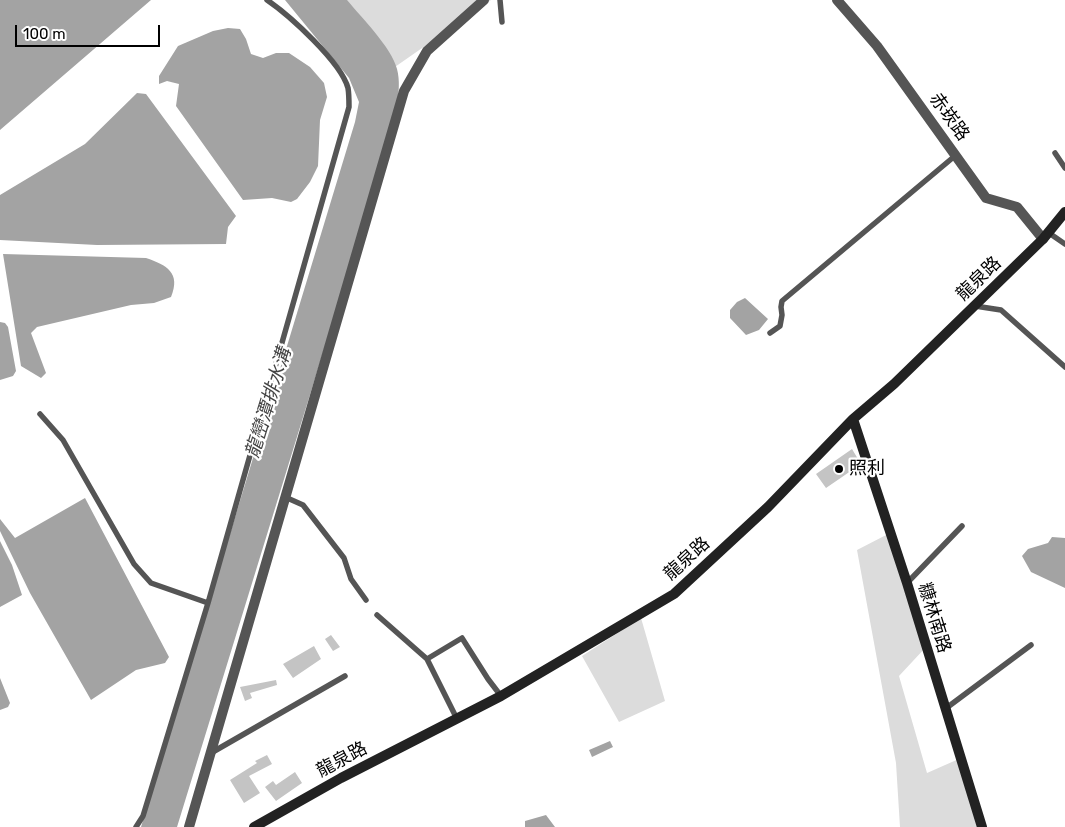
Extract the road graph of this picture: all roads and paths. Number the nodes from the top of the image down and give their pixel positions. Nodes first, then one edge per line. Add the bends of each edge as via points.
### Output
1 (267, 0) edge
2 (484, 0) edge
3 (500, 0) edge
4 (837, 0) edge
5 (502, 22) dead end
6 (1055, 153) dead end
7 (956, 155) junction
8 (1065, 168) edge
9 (1065, 212) edge
10 (1046, 236) junction
11 (1065, 244) edge
12 (975, 306) junction
13 (770, 333) dead end
14 (1065, 367) edge
15 (40, 414) dead end
16 (853, 419) junction
17 (285, 497) junction
18 (962, 526) dead end
19 (906, 583) junction
20 (366, 600) dead end
21 (208, 603) junction
22 (377, 615) dead end
23 (1031, 645) dead end
24 (427, 659) junction
25 (346, 676) dead end
26 (501, 696) junction
27 (946, 709) junction
28 (457, 719) junction
29 (209, 754) junction
30 (136, 827) edge
31 (188, 827) edge
32 (254, 827) edge
33 (982, 827) edge

1 - 21 lane via 283,11 337,65 348,88 349,107
2 - 17 street via 427,51 404,91
3 - 5 lane
4 - 7 street, 赤崁路 via 877,46
6 - 8 lane
7 - 10 street, 赤崁路 via 986,198 1017,207
7 - 13 lane via 782,301 780,326
9 - 10 street, 龍泉路
10 - 11 lane
10 - 12 street, 龍泉路
12 - 14 lane via 1001,310
12 - 16 street, 龍泉路
15 - 21 lane via 62,440 134,564 151,584
16 - 19 street, 糠林南路
16 - 26 street, 龍泉路 via 768,507 674,594
17 - 20 lane via 303,505 344,558 351,579
17 - 29 street
18 - 19 lane
19 - 27 street, 糠林南路
21 - 30 lane via 143,816
22 - 24 lane
23 - 27 lane
24 - 26 lane via 462,638
24 - 28 lane
25 - 29 lane
26 - 28 street, 龍泉路
27 - 33 street, 糠林南路
28 - 32 street, 龍泉路
29 - 31 street

